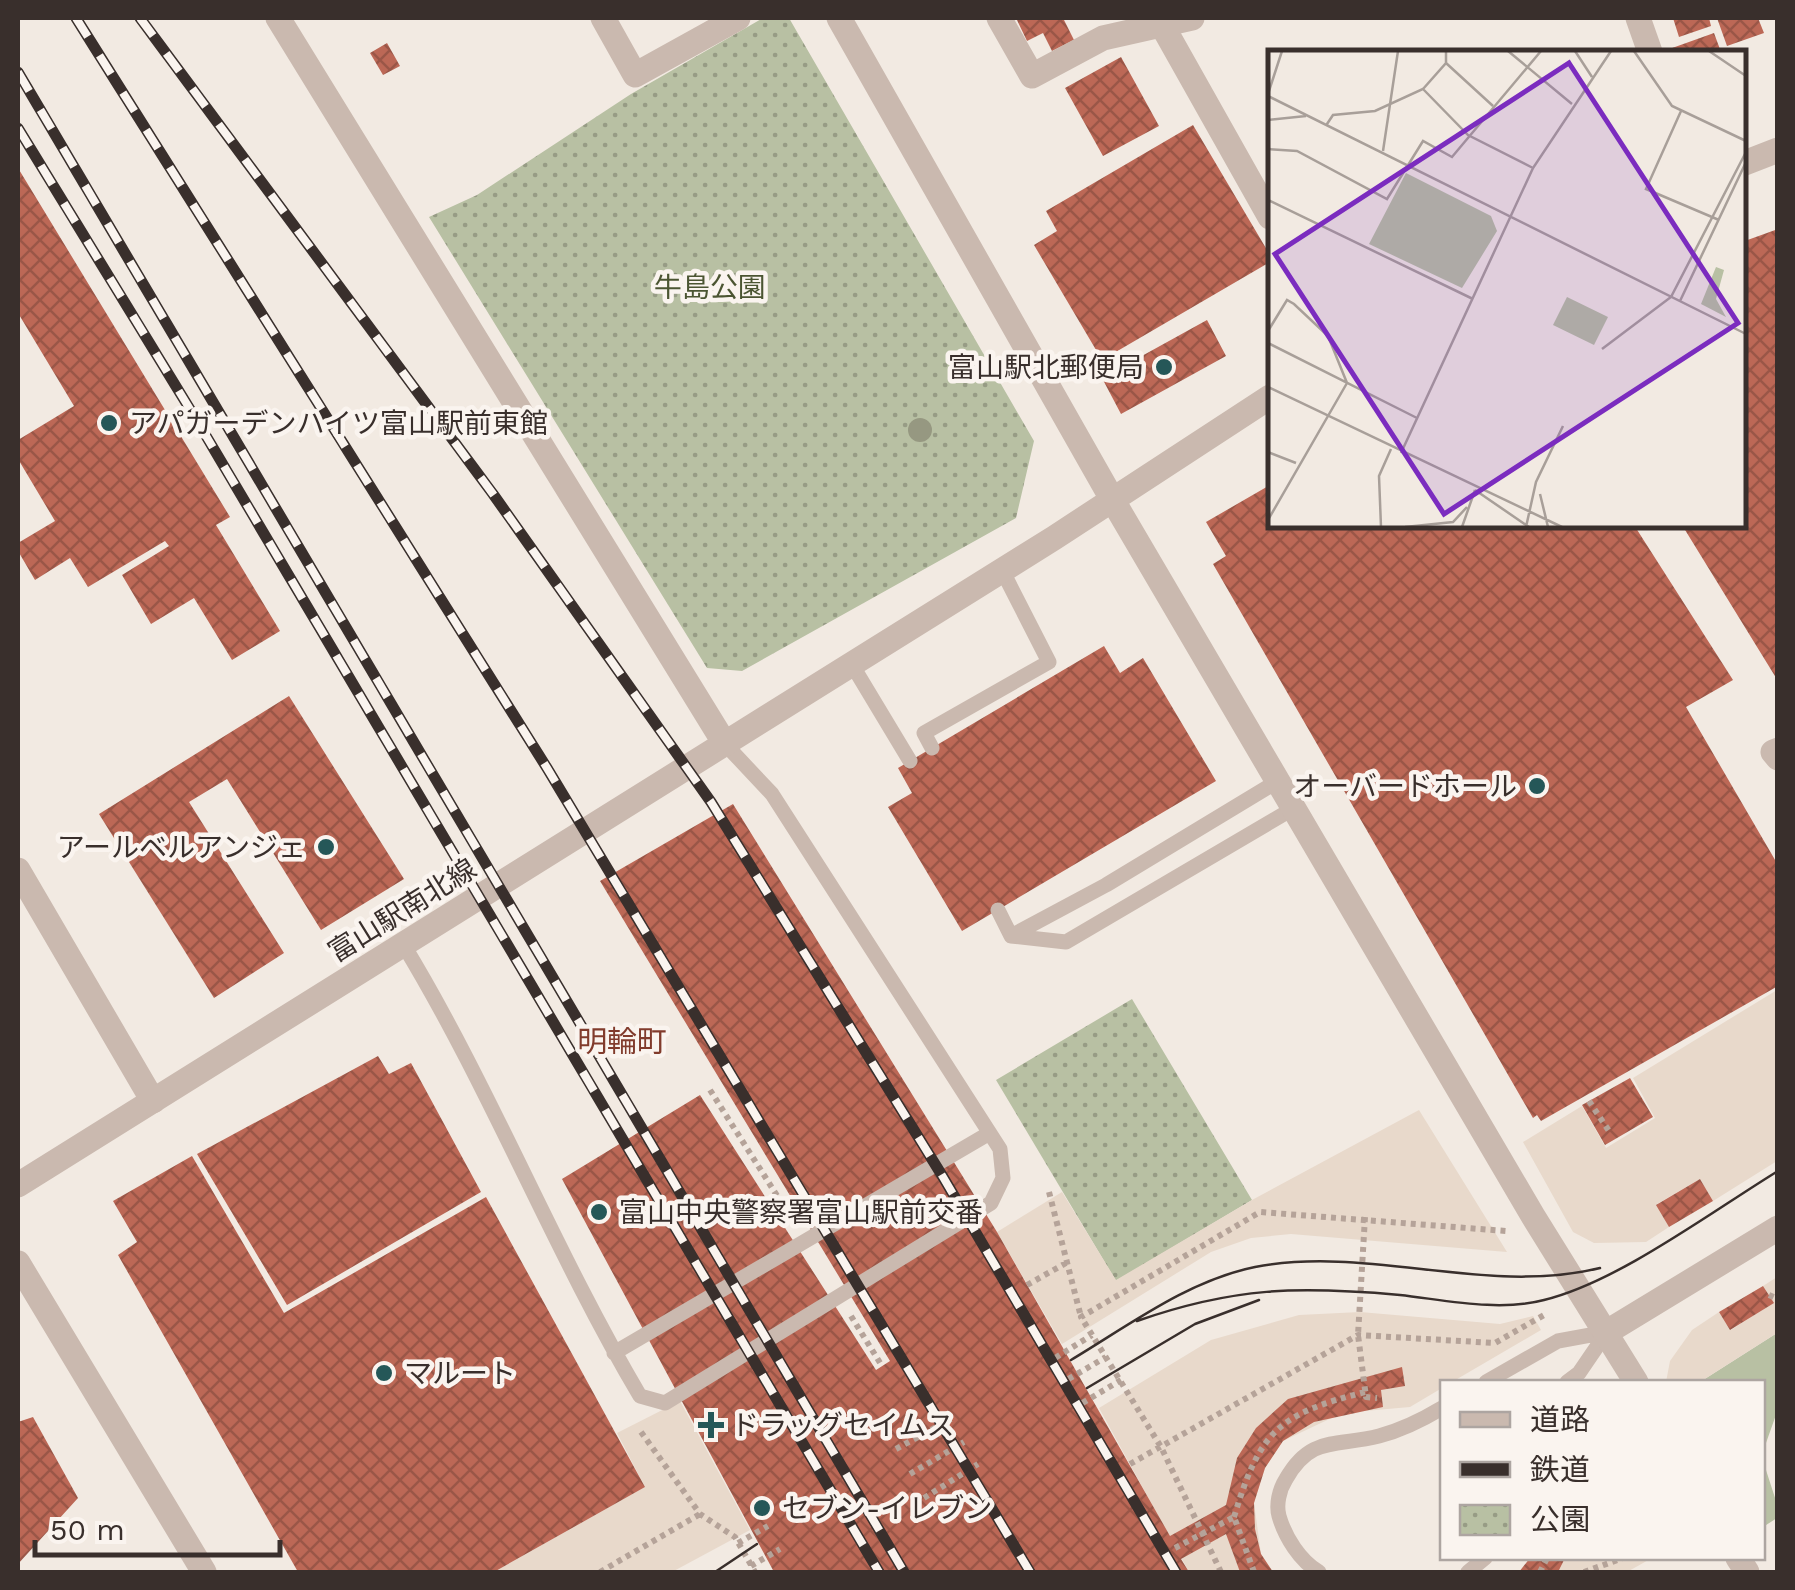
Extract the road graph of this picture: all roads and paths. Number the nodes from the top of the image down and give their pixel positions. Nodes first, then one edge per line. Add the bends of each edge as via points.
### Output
1 (278, 18) edge
2 (603, 18) edge
3 (738, 18) edge
4 (839, 18) edge
5 (1000, 18) edge
6 (1192, 18) edge
7 (1638, 18) edge
8 (1159, 22) edge
9 (1649, 50) edge
10 (1778, 150) edge
11 (1745, 163) edge
12 (1268, 213) edge
13 (1268, 398) edge
14 (1112, 499) junction
15 (1002, 570) junction
16 (852, 663) junction
17 (724, 744) junction
18 (932, 748) dead end
19 (1778, 750) edge
20 (1778, 758) edge
21 (910, 760) dead end
22 (1278, 781) junction
23 (1294, 808) junction
24 (18, 870) edge
25 (998, 910) dead end
26 (1010, 936) junction
27 (403, 944) junction
28 (152, 1100) junction
29 (1589, 1101) dead end
30 (1610, 1131) dead end
31 (988, 1134) junction
32 (18, 1185) edge
33 (1049, 1192) dead end
34 (1364, 1218) junction
35 (1778, 1228) edge
36 (1506, 1231) dead end
37 (18, 1263) edge
38 (1066, 1264) junction
39 (1028, 1284) dead end
40 (1769, 1294) dead end
41 (1778, 1298) edge
42 (1544, 1316) dead end
43 (1081, 1317) junction
44 (1607, 1332) junction
45 (1092, 1335) junction
46 (1358, 1335) junction
47 (614, 1353) junction
48 (1106, 1357) junction
49 (1047, 1362) dead end
50 (1121, 1380) junction
51 (1489, 1380) edge
52 (1570, 1380) edge
53 (1635, 1380) edge
54 (1060, 1384) dead end
55 (1376, 1398) dead end
56 (1074, 1408) dead end
57 (1440, 1409) edge
58 (951, 1419) dead end
59 (641, 1432) dead end
60 (964, 1442) dead end
61 (1161, 1446) junction
62 (896, 1450) dead end
63 (978, 1464) dead end
64 (1130, 1464) dead end
65 (910, 1474) dead end
66 (924, 1498) dead end
67 (700, 1514) junction
68 (768, 1526) dead end
69 (1200, 1535) junction
70 (738, 1543) junction
71 (1175, 1548) dead end
72 (780, 1549) dead end
73 (1617, 1560) edge
74 (753, 1569) edge
75 (201, 1572) edge
76 (600, 1572) edge
77 (1220, 1572) edge
78 (1254, 1572) edge
79 (1318, 1572) edge
80 (1584, 1572) edge

1 - 17 street
2 - 3 street via 635,75
4 - 14 street
5 - 8 street via 1032,76 1103,38
6 - 8 street
7 - 9 street
8 - 12 street
10 - 11 street
13 - 14 street, 富山駅南北線
14 - 15 street, 富山駅南北線
14 - 22 street
15 - 16 street, 富山駅南北線
15 - 18 lane via 1048,662 924,734
16 - 17 street, 富山駅南北線
16 - 21 lane
17 - 27 street, 富山駅南北線
17 - 31 lane via 772,794
19 - 20 street
22 - 23 street
22 - 26 lane
23 - 26 lane via 1066,942
23 - 44 street
24 - 28 street
25 - 26 lane
27 - 28 street, 富山駅南北線
27 - 47 lane
28 - 32 street, 富山駅南北線
29 - 30 path
31 - 47 lane
31 - 47 lane via 1000,1149 1003,1178 991,1203 665,1403 640,1396
33 - 38 path
34 - 36 path
34 - 43 path via 1260,1212
34 - 46 path
35 - 44 street
37 - 75 street
38 - 39 path
38 - 43 path
40 - 41 path
42 - 46 path via 1495,1344
43 - 45 path
44 - 51 lane via 1558,1340
44 - 52 lane
44 - 53 street
45 - 48 path
45 - 49 path
46 - 55 path via 1366,1397
46 - 61 path
48 - 50 path
48 - 54 path
50 - 56 path
50 - 61 path
57 - 79 lane via 1376,1437 1322,1444 1297,1459 1277,1510 1285,1536
58 - 62 path
59 - 67 path
60 - 65 path
61 - 64 path
61 - 69 path
63 - 66 path
67 - 70 path
67 - 76 path
68 - 70 path
69 - 71 path
69 - 77 path
69 - 78 path via 1234,1517
70 - 74 path
72 - 74 path
73 - 80 path

